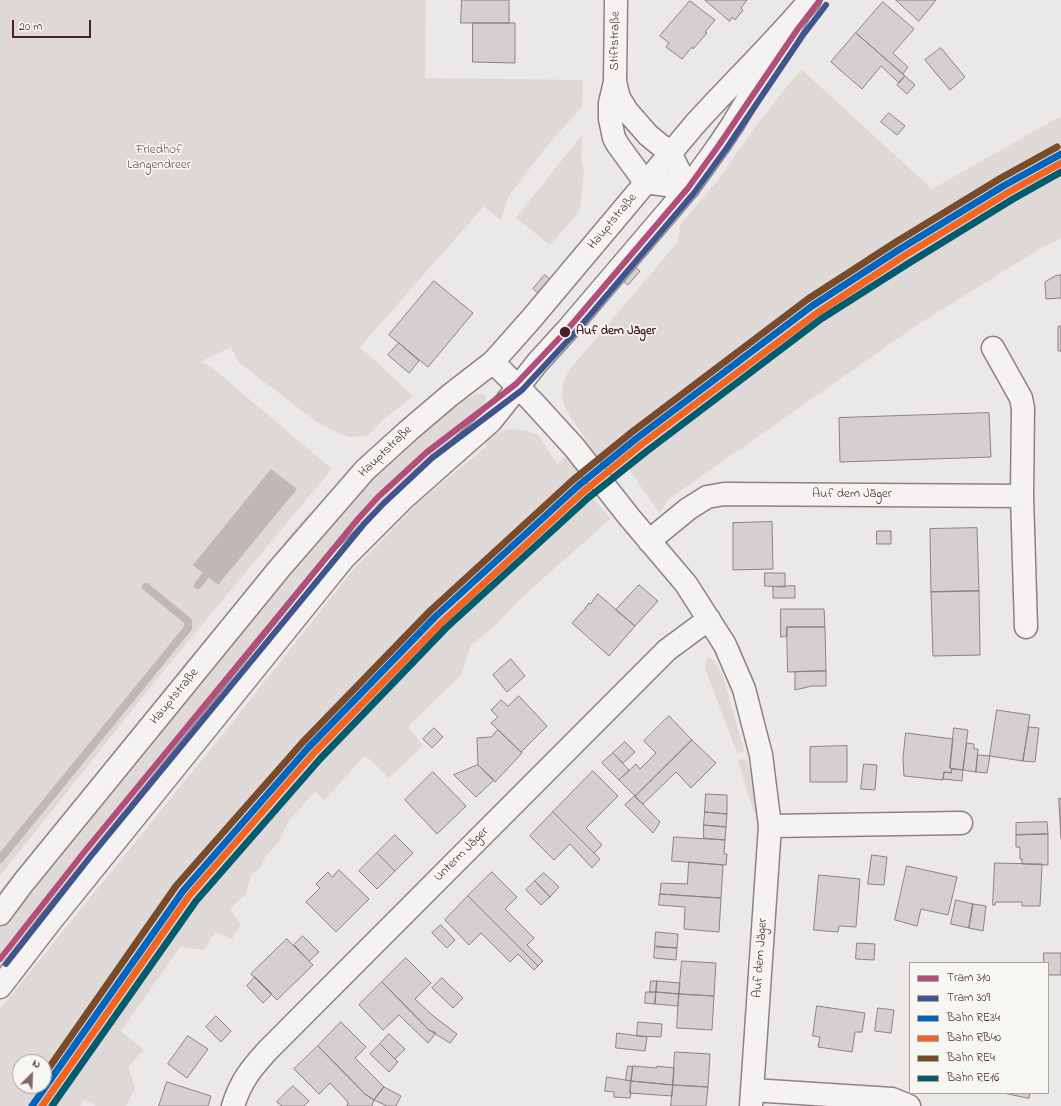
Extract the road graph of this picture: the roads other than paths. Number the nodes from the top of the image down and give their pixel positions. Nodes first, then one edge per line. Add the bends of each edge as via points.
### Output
1 (616, 0) edge
2 (804, 7) edge
3 (615, 82) junction
4 (670, 153) junction
5 (646, 182) junction
6 (688, 188) junction
7 (993, 348) dead end
8 (493, 362) junction
9 (519, 387) junction
10 (1022, 496) junction
11 (649, 541) junction
12 (709, 619) junction
13 (1026, 627) dead end
14 (961, 823) dead end
15 (770, 826) junction
16 (0, 914) edge
17 (0, 987) edge
18 (751, 1098) edge
19 (233, 1106) edge
20 (909, 1106) edge

1 - 3 street, Stiftstraße
2 - 4 street, Hauptstraße
2 - 6 street, Hauptstraße via 733,124
3 - 4 street, Stiftstraße via 619,98 627,111 648,136
3 - 5 street, Stiftstraße via 610,103 614,138 627,160
4 - 5 street, Hauptstraße
4 - 6 street, Stiftstraße
5 - 6 street
5 - 8 street, Hauptstraße
6 - 9 street, Hauptstraße
7 - 10 street via 1021,398 1023,408
8 - 9 street, Auf dem Jäger
8 - 16 street, Hauptstraße via 449,396 365,470 279,569
9 - 11 street, Auf dem Jäger via 574,447
9 - 17 street, Hauptstraße via 491,421 404,498 343,559
10 - 11 street, Auf dem Jäger via 724,494 707,497
10 - 13 street
11 - 12 street, Auf dem Jäger via 686,584
12 - 15 street, Auf dem Jäger via 726,645 744,689 761,755
12 - 19 street, Unterm Jäger via 667,650 267,1051 246,1076
14 - 15 street
15 - 18 street, Auf dem Jäger
18 - 20 street, Auf dem Jäger via 892,1100

